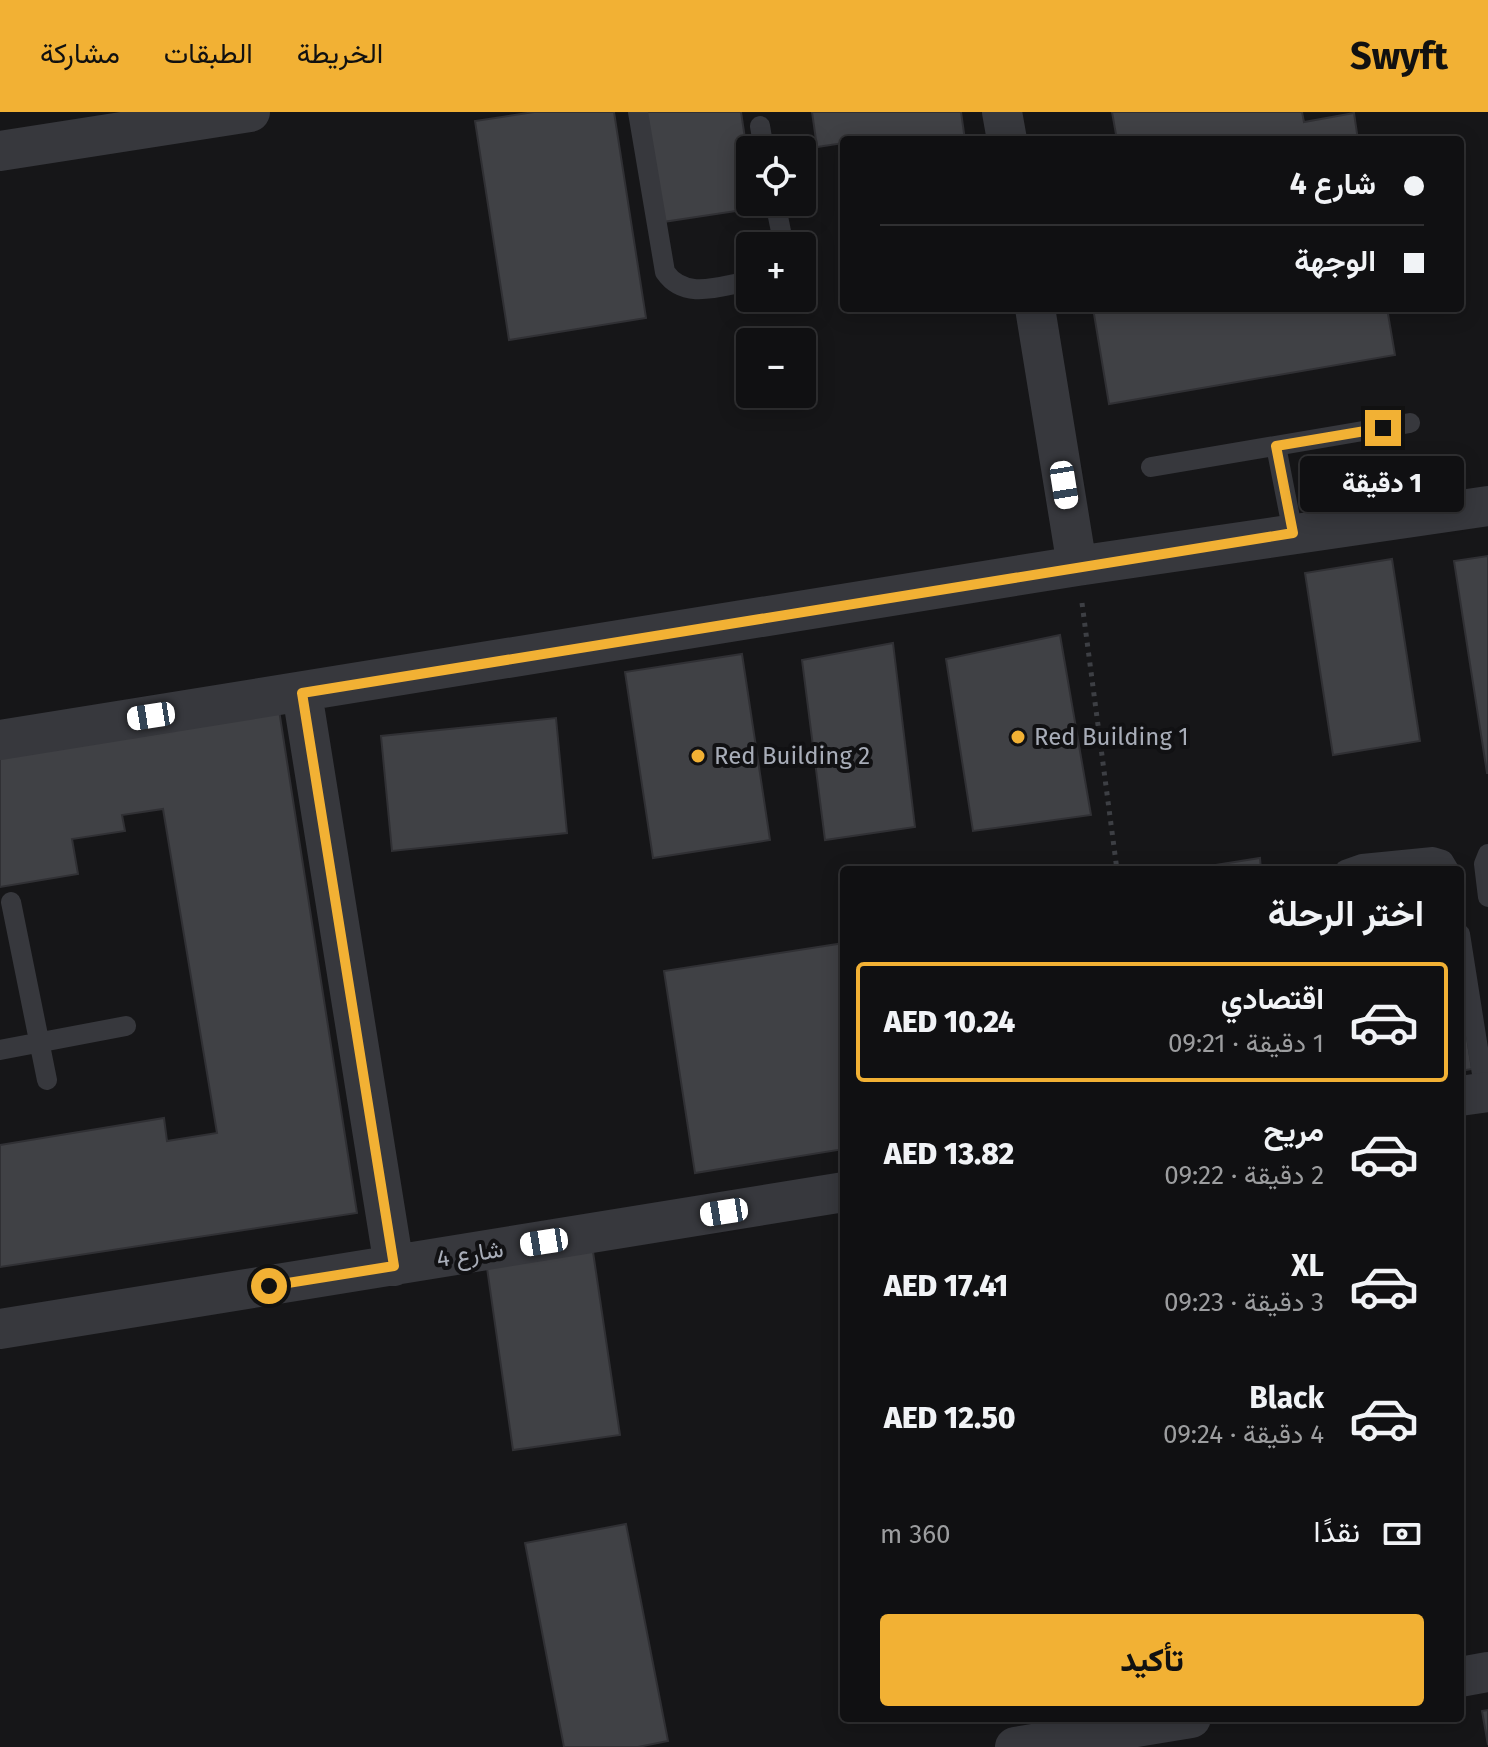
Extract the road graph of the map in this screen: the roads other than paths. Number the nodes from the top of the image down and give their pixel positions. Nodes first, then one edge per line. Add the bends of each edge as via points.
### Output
1 (250, 112) edge
2 (638, 112) edge
3 (1002, 112) edge
4 (760, 126) dead end
5 (762, 136) edge
6 (1006, 136) edge
7 (0, 151) edge
8 (736, 283) edge
9 (1036, 312) edge
10 (1410, 423) dead end
11 (1276, 446) junction
12 (1151, 467) dead end
13 (1488, 506) edge
14 (1293, 533) junction
15 (1077, 566) junction
16 (302, 693) junction
17 (0, 740) edge
18 (1488, 854) edge
19 (1356, 866) edge
20 (1447, 866) edge
21 (1488, 897) edge
22 (11, 902) dead end
23 (1464, 970) edge
24 (126, 1026) dead end
25 (39, 1042) junction
26 (0, 1050) edge
27 (47, 1080) dead end
28 (1478, 1094) edge
29 (840, 1193) edge
30 (394, 1266) junction
31 (0, 1329) edge
32 (1488, 1672) edge
33 (1464, 1676) edge
34 (1167, 1722) edge
35 (1015, 1747) edge

1 - 7 street
2 - 8 lane via 665,272 689,290
3 - 6 street
4 - 5 lane
9 - 15 street
10 - 11 lane
11 - 12 lane
11 - 14 lane
13 - 14 street
14 - 15 street
15 - 16 street
16 - 17 street
16 - 30 street
18 - 21 lane
19 - 20 lane via 1433,857
22 - 25 lane
23 - 28 lane
24 - 25 lane
25 - 26 lane
25 - 27 lane
29 - 30 street, شارع 4
30 - 31 street, شارع 4
32 - 33 street
34 - 35 street

